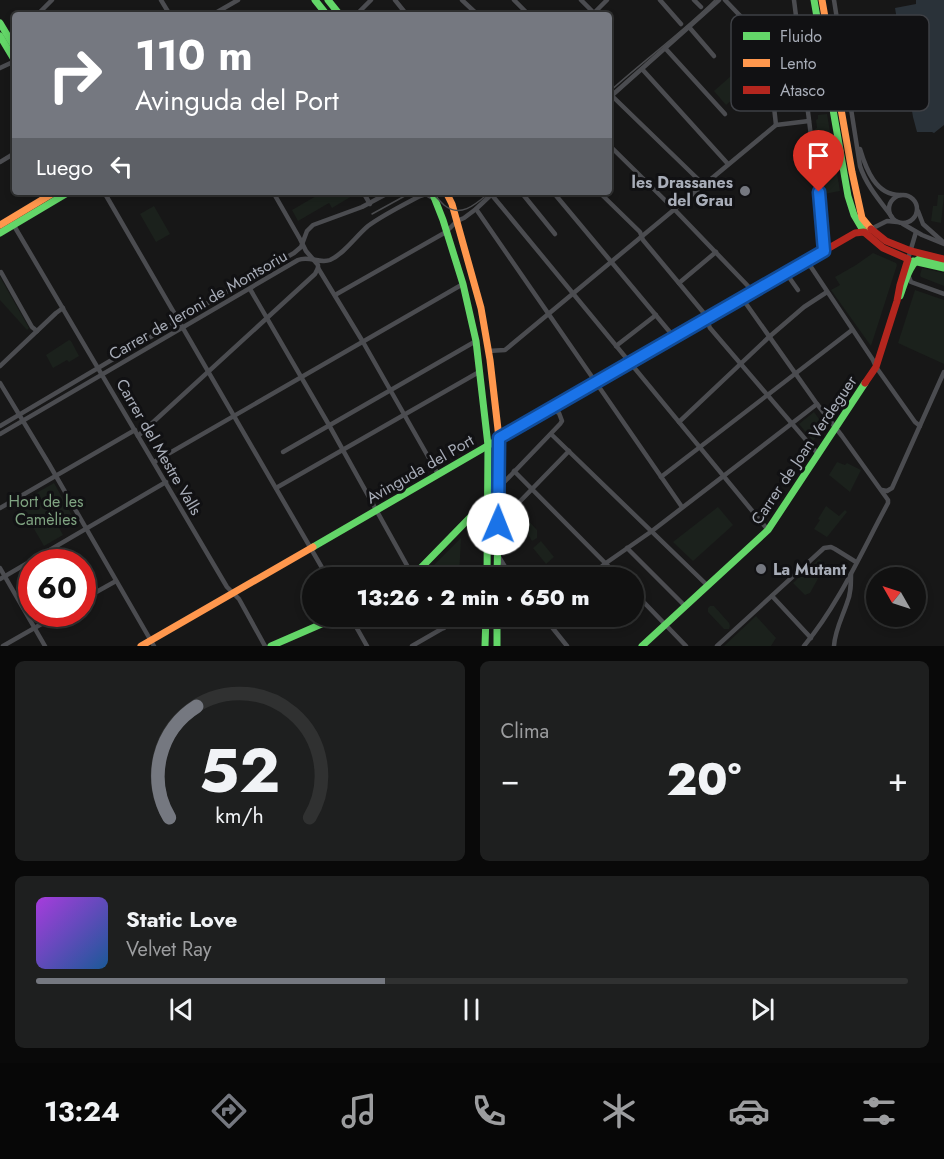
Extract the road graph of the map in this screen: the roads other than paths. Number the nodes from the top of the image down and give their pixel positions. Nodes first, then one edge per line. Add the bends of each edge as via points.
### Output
1 (52, 0) edge
2 (238, 0) edge
3 (315, 0) edge
4 (328, 0) edge
5 (371, 0) edge
6 (395, 0) edge
7 (462, 0) edge
8 (514, 0) edge
9 (581, 0) edge
10 (607, 0) edge
11 (660, 0) edge
12 (694, 0) edge
13 (719, 0) edge
14 (725, 0) edge
15 (794, 0) edge
16 (814, 0) edge
17 (822, 0) edge
18 (834, 0) edge
19 (701, 7) dead end
20 (403, 9) junction
21 (40, 12) edge
22 (217, 12) edge
23 (325, 12) edge
24 (338, 12) edge
25 (359, 12) edge
26 (401, 12) edge
27 (406, 12) edge
28 (475, 12) edge
29 (526, 12) edge
30 (591, 12) edge
31 (595, 12) edge
32 (739, 15) edge
33 (796, 15) edge
34 (817, 15) edge
35 (825, 15) edge
36 (836, 15) edge
37 (0, 23) edge
38 (681, 24) dead end
39 (689, 27) junction
40 (0, 36) edge
41 (12, 44) edge
42 (665, 48) junction
43 (714, 56) dead end
44 (642, 69) junction
45 (612, 94) edge
46 (612, 98) edge
47 (774, 111) edge
48 (808, 111) edge
49 (833, 111) edge
50 (842, 111) edge
51 (852, 111) edge
52 (725, 114) dead end
53 (809, 122) junction
54 (854, 123) junction
55 (776, 125) junction
56 (612, 148) edge
57 (728, 164) junction
58 (704, 185) junction
59 (52, 195) edge
60 (63, 195) edge
61 (106, 195) edge
62 (275, 195) edge
63 (365, 195) edge
64 (385, 195) edge
65 (423, 195) edge
66 (430, 195) edge
67 (433, 195) edge
68 (448, 195) edge
69 (491, 195) edge
70 (495, 195) edge
71 (523, 195) edge
72 (555, 195) edge
73 (602, 195) edge
74 (901, 195) junction
75 (436, 201) junction
76 (370, 204) junction
77 (476, 209) junction
78 (674, 209) junction
79 (917, 209) junction
80 (891, 217) junction
81 (457, 221) junction
82 (12, 222) junction
83 (899, 222) junction
84 (0, 225) edge
85 (862, 230) junction
86 (446, 232) junction
87 (916, 232) junction
88 (0, 233) edge
89 (555, 234) dead end
90 (642, 236) junction
91 (302, 243) junction
92 (944, 243) edge
93 (824, 251) junction
94 (911, 251) junction
95 (716, 252) junction
96 (312, 258) junction
97 (610, 261) junction
98 (807, 261) junction
99 (911, 261) junction
100 (944, 261) edge
101 (318, 268) junction
102 (944, 268) edge
103 (1, 272) edge
104 (786, 273) junction
105 (908, 275) junction
106 (679, 283) junction
107 (463, 284) junction
108 (250, 288) junction
109 (798, 290) dead end
110 (752, 292) junction
111 (827, 292) junction
112 (572, 293) junction
113 (944, 294) edge
114 (335, 295) junction
115 (741, 298) junction
116 (897, 301) junction
117 (63, 308) junction
118 (549, 313) junction
119 (656, 315) junction
120 (267, 319) junction
121 (706, 319) junction
122 (178, 321) junction
123 (183, 327) junction
124 (852, 330) junction
125 (37, 331) junction
126 (674, 337) junction
127 (770, 337) junction
128 (476, 341) junction
129 (363, 342) junction
130 (616, 346) junction
131 (488, 351) junction
132 (630, 363) junction
133 (741, 364) junction
134 (0, 366) edge
135 (876, 367) junction
136 (99, 368) junction
137 (208, 372) junction
138 (480, 372) junction
139 (944, 372) edge
140 (795, 373) junction
141 (103, 375) junction
142 (301, 377) junction
143 (596, 382) junction
144 (0, 383) edge
145 (390, 390) junction
146 (767, 395) junction
147 (817, 404) junction
148 (550, 408) junction
149 (404, 414) junction
150 (19, 415) junction
151 (234, 416) junction
152 (23, 421) junction
153 (679, 422) junction
154 (791, 424) junction
155 (329, 425) junction
156 (0, 426) edge
157 (920, 426) junction
158 (835, 428) junction
159 (135, 430) junction
160 (0, 434) edge
161 (551, 434) junction
162 (138, 436) junction
163 (499, 438) junction
164 (488, 445) junction
165 (700, 447) junction
166 (343, 450) junction
167 (569, 451) junction
168 (283, 452) dead end
169 (818, 454) junction
170 (154, 462) junction
171 (514, 471) junction
172 (438, 474) junction
173 (56, 476) junction
174 (723, 476) junction
175 (661, 477) junction
176 (166, 482) junction
177 (499, 487) junction
178 (276, 488) junction
179 (532, 489) junction
180 (882, 490) junction
181 (489, 498) junction
182 (682, 507) junction
183 (0, 508) edge
184 (376, 510) junction
185 (498, 524) junction
186 (86, 528) junction
187 (768, 530) junction
188 (652, 531) junction
189 (311, 548) junction
190 (627, 548) junction
191 (497, 554) junction
192 (856, 562) junction
193 (606, 563) junction
194 (322, 567) edge
195 (407, 567) edge
196 (423, 567) edge
197 (487, 567) edge
198 (497, 567) edge
199 (504, 567) edge
200 (601, 567) edge
201 (610, 567) edge
202 (0, 568) edge
203 (851, 572) junction
204 (2, 577) edge
205 (116, 581) junction
206 (708, 585) junction
207 (96, 592) edge
208 (233, 594) junction
209 (772, 596) junction
210 (644, 602) edge
211 (685, 606) junction
212 (666, 624) junction
213 (315, 627) edge
214 (356, 627) edge
215 (486, 627) edge
216 (497, 627) edge
217 (552, 627) edge
218 (34, 628) junction
219 (444, 628) edge
220 (810, 638) junction
221 (152, 643) edge
222 (3, 646) edge
223 (45, 646) edge
224 (141, 646) edge
225 (266, 646) edge
226 (271, 646) edge
227 (367, 646) edge
228 (412, 646) edge
229 (486, 646) edge
230 (497, 646) edge
231 (567, 646) edge
232 (642, 646) edge
233 (686, 646) edge
234 (717, 646) edge
235 (804, 646) edge
236 (834, 646) edge

1 - 21 street
2 - 22 street
3 - 23 main road
4 - 24 main road
5 - 25 street
6 - 20 street
7 - 28 street
8 - 29 street
9 - 30 street
10 - 31 street
11 - 38 street
12 - 19 street
13 - 39 street
14 - 32 street
15 - 33 street
16 - 34 main road
17 - 35 main road
18 - 36 street
20 - 26 street
20 - 27 street
37 - 41 main road
39 - 42 street
39 - 43 street
40 - 41 main road
42 - 44 street
42 - 52 street
44 - 45 street
44 - 57 street
46 - 58 street
47 - 55 street
48 - 53 street
49 - 85 main road via 850,208
50 - 85 main road
51 - 54 street
53 - 55 street
53 - 93 street
54 - 74 street via 870,175 887,193
54 - 80 street via 863,176
55 - 57 street
56 - 78 street
57 - 58 street
58 - 78 street
59 - 82 main road
60 - 82 main road
61 - 122 street
62 - 91 street
63 - 76 street
64 - 76 street, Carrer de Jeroni de Montsoriu
65 - 96 street, Carrer de Jeroni de Montsoriu via 368,226 329,261
66 - 75 street, Carrer de Jeroni de Montsoriu
67 - 75 main road
68 - 81 main road
69 - 77 street
70 - 112 street
71 - 89 street
72 - 97 street
73 - 90 street
74 - 79 street via 913,198
74 - 80 street via 890,203
75 - 86 main road
76 - 91 street, Carrer de Jeroni de Montsoriu via 314,225
77 - 81 street
77 - 118 street
78 - 90 street
78 - 95 street
79 - 83 street via 910,221
79 - 92 street via 923,224
80 - 83 street
81 - 86 street
81 - 131 main road via 481,308
82 - 84 main road
82 - 88 main road
82 - 117 street, Carrer del Mestre Valls
83 - 85 street via 887,221
83 - 87 street
85 - 93 main road, Avinguda del Port
85 - 94 main road
85 - 99 main road via 883,248
86 - 107 main road
86 - 114 street
87 - 92 street
87 - 94 street
90 - 97 street
90 - 106 street
91 - 96 street
91 - 122 street, Carrer de Jeroni de Montsoriu via 294,253
93 - 98 main road, Avinguda del Port
94 - 99 street
94 - 100 main road
95 - 106 street
95 - 110 street
96 - 101 street
96 - 108 street, Carrer de Jeroni de Montsoriu via 298,260
97 - 112 street
97 - 119 street
98 - 104 main road, Avinguda del Port
98 - 111 street
99 - 100 main road
99 - 102 main road
99 - 105 main road
99 - 116 main road, Carrer de Joan Verdeguer
101 - 114 street
101 - 120 street
103 - 125 street
104 - 109 street
104 - 110 main road, Avinguda del Port
105 - 113 street via 911,282
105 - 116 main road
106 - 121 street
107 - 128 main road
107 - 129 street
108 - 120 street
108 - 123 street, Carrer de Jeroni de Montsoriu
110 - 115 main road, Avinguda del Port
111 - 124 street
111 - 127 street
112 - 118 street
112 - 130 street
114 - 129 street
115 - 121 main road, Avinguda del Port
115 - 127 street
116 - 135 main road, Carrer de Joan Verdeguer
117 - 125 street
117 - 136 street, Carrer del Mestre Valls
118 - 131 street via 505,350
118 - 143 street
119 - 126 street
119 - 130 street
120 - 137 street
120 - 142 street
121 - 126 main road, Avinguda del Port
121 - 133 street
122 - 123 street
122 - 136 street, Carrer de Jeroni de Montsoriu
123 - 137 street
123 - 141 street, Carrer de Jeroni de Montsoriu
124 - 135 street
124 - 140 street
125 - 134 street
126 - 132 main road, Avinguda del Port
127 - 133 street
127 - 140 street
128 - 138 main road
128 - 145 street
129 - 142 street
129 - 145 street
130 - 132 street
131 - 163 main road
132 - 143 main road, Avinguda del Port
132 - 153 street
133 - 146 street
133 - 153 street
135 - 157 street
135 - 158 main road, Carrer de Joan Verdeguer
136 - 141 street, Carrer del Mestre Valls
136 - 150 street, Carrer de Jeroni de Montsoriu
137 - 151 street
137 - 162 street
138 - 149 street
138 - 164 main road
139 - 157 street
140 - 146 street
140 - 147 street
141 - 152 street, Carrer de Jeroni de Montsoriu
141 - 159 street, Carrer del Mestre Valls
142 - 151 street
142 - 155 street
143 - 148 main road, Avinguda del Port
143 - 175 street
144 - 150 street
145 - 149 street
145 - 155 street
146 - 154 street
146 - 165 street
147 - 154 street
147 - 158 street
148 - 161 street via 559,413 562,421
148 - 163 main road, Avinguda del Port
149 - 166 street
149 - 172 street
150 - 152 street
150 - 156 street, Carrer de Jeroni de Montsoriu
151 - 170 street
151 - 178 street
152 - 160 street, Carrer de Jeroni de Montsoriu
152 - 173 street
153 - 165 street
154 - 169 street
154 - 174 street
155 - 166 street
155 - 168 street
157 - 180 street via 892,488
158 - 169 main road, Carrer de Joan Verdeguer
158 - 180 street
159 - 162 street, Carrer del Mestre Valls
159 - 173 street
161 - 167 street
161 - 171 street
162 - 170 street, Carrer del Mestre Valls
163 - 164 main road, Avinguda del Port
163 - 177 main road
164 - 172 main road, Avinguda del Port
164 - 181 main road
165 - 174 street
165 - 175 street
166 - 178 street
166 - 184 street
167 - 179 street
167 - 188 street
169 - 187 main road, Carrer de Joan Verdeguer
170 - 176 street, Carrer del Mestre Valls
171 - 177 street
171 - 179 street
172 - 184 main road, Avinguda del Port
173 - 183 street
173 - 186 street
174 - 182 street
174 - 187 street
175 - 182 street
176 - 186 street
176 - 208 street, Carrer del Mestre Valls
177 - 181 street
177 - 185 main road
178 - 189 street
179 - 185 street
179 - 193 street
180 - 192 street via 888,503
181 - 196 main road
181 - 197 main road
182 - 188 street
184 - 189 main road, Avinguda del Port
184 - 195 street
185 - 191 main road
186 - 204 street
186 - 205 street
187 - 206 main road, Carrer de Joan Verdeguer
188 - 190 street
188 - 206 street
189 - 194 street
189 - 208 main road, Avinguda del Port
190 - 193 street
190 - 211 street
191 - 198 main road
191 - 199 street
192 - 203 street
192 - 209 street via 835,549 824,548
193 - 200 street
193 - 201 street
202 - 204 street
203 - 220 street
203 - 236 street via 848,603
204 - 218 street
205 - 207 street
205 - 221 street
206 - 211 main road, Carrer de Joan Verdeguer
208 - 221 main road, Avinguda del Port
208 - 225 street, Carrer del Mestre Valls
209 - 220 street
209 - 234 street
210 - 212 street
211 - 212 main road, Carrer de Joan Verdeguer
212 - 232 main road, Carrer de Joan Verdeguer
212 - 233 street
213 - 226 main road
214 - 227 street
215 - 229 main road
216 - 230 main road
217 - 231 street
218 - 222 street
218 - 223 street
219 - 228 street
220 - 235 street
221 - 224 main road, Avinguda del Port

